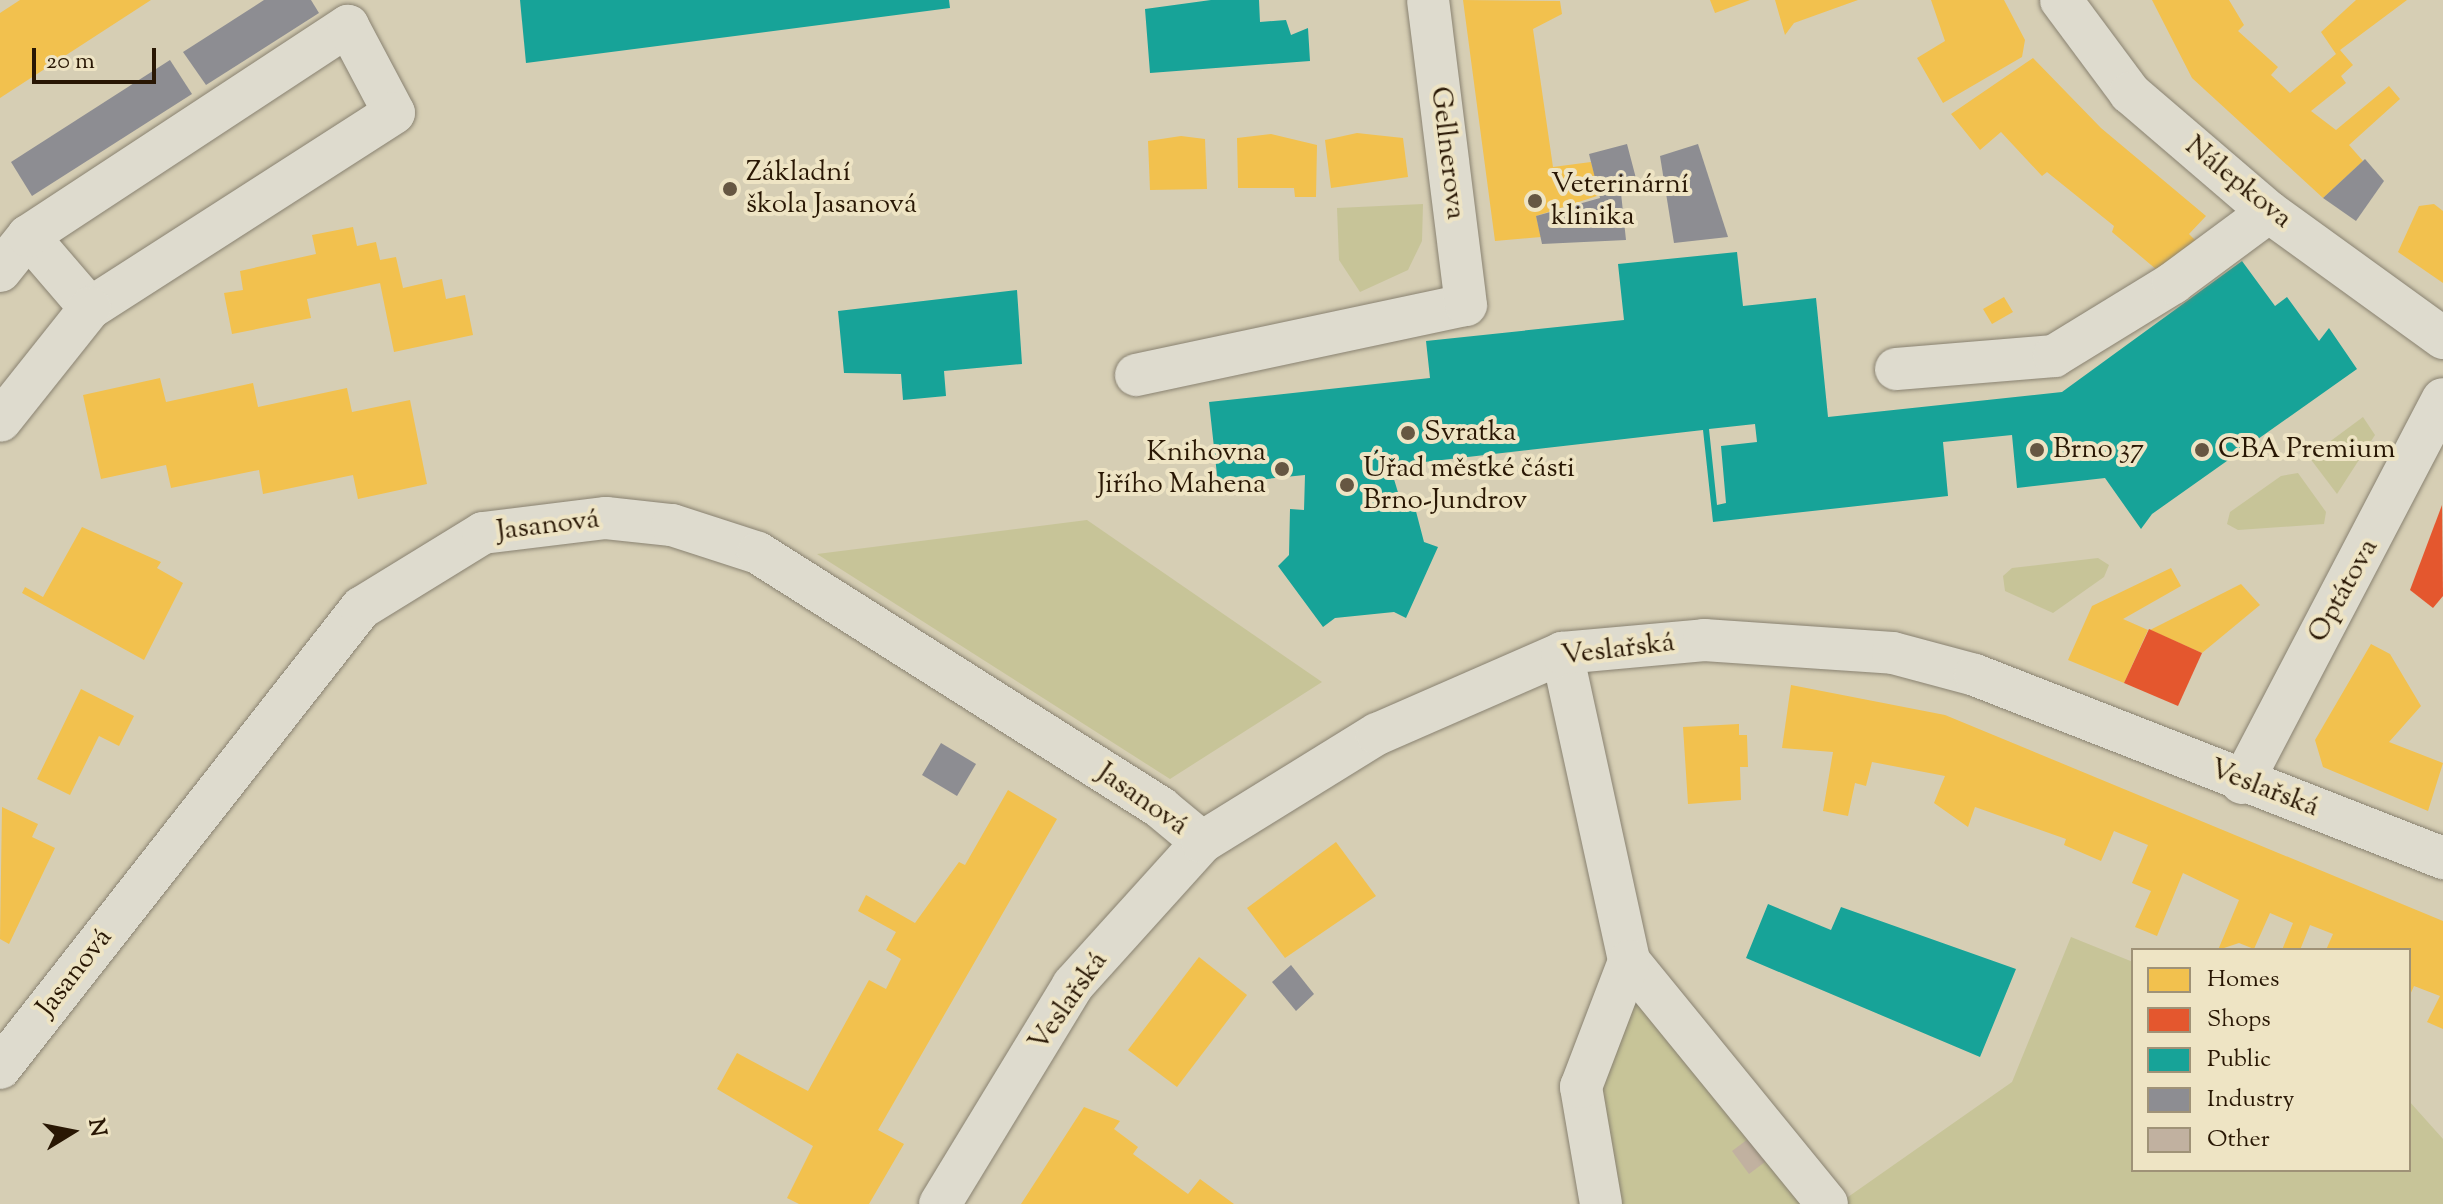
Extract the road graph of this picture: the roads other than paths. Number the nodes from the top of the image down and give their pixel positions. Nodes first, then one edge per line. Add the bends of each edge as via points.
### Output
1 (1428, 0) edge
2 (2061, 0) edge
3 (2269, 212) junction
4 (28, 236) junction
5 (0, 271) edge
6 (90, 308) junction
7 (2443, 338) edge
8 (1896, 369) dead end
9 (1136, 375) dead end
10 (2443, 399) edge
11 (0, 421) edge
12 (1562, 653) junction
13 (2242, 783) junction
14 (1202, 842) junction
15 (2443, 858) edge
16 (1629, 961) junction
17 (0, 1068) edge
18 (940, 1204) edge
19 (1601, 1204) edge
20 (1827, 1204) edge

1 - 9 street, Gellnerova via 1466,305
2 - 3 street, Nálepkova via 2130,93
3 - 7 street, Nálepkova
3 - 8 street via 2173,283 2054,356
4 - 5 street
4 - 6 street
4 - 6 street via 348,26 394,113
6 - 11 street
10 - 13 street, Optátova
12 - 13 street, Veslařská via 1704,640 1893,653 1975,675
12 - 14 street, Veslařská via 1377,734
12 - 16 street
13 - 15 street, Veslařská
14 - 17 street, Jasanová via 1161,808 758,553 672,525 606,518 483,533 361,608
14 - 18 street, Veslařská via 1073,985
16 - 19 street via 1581,1087
16 - 20 street

